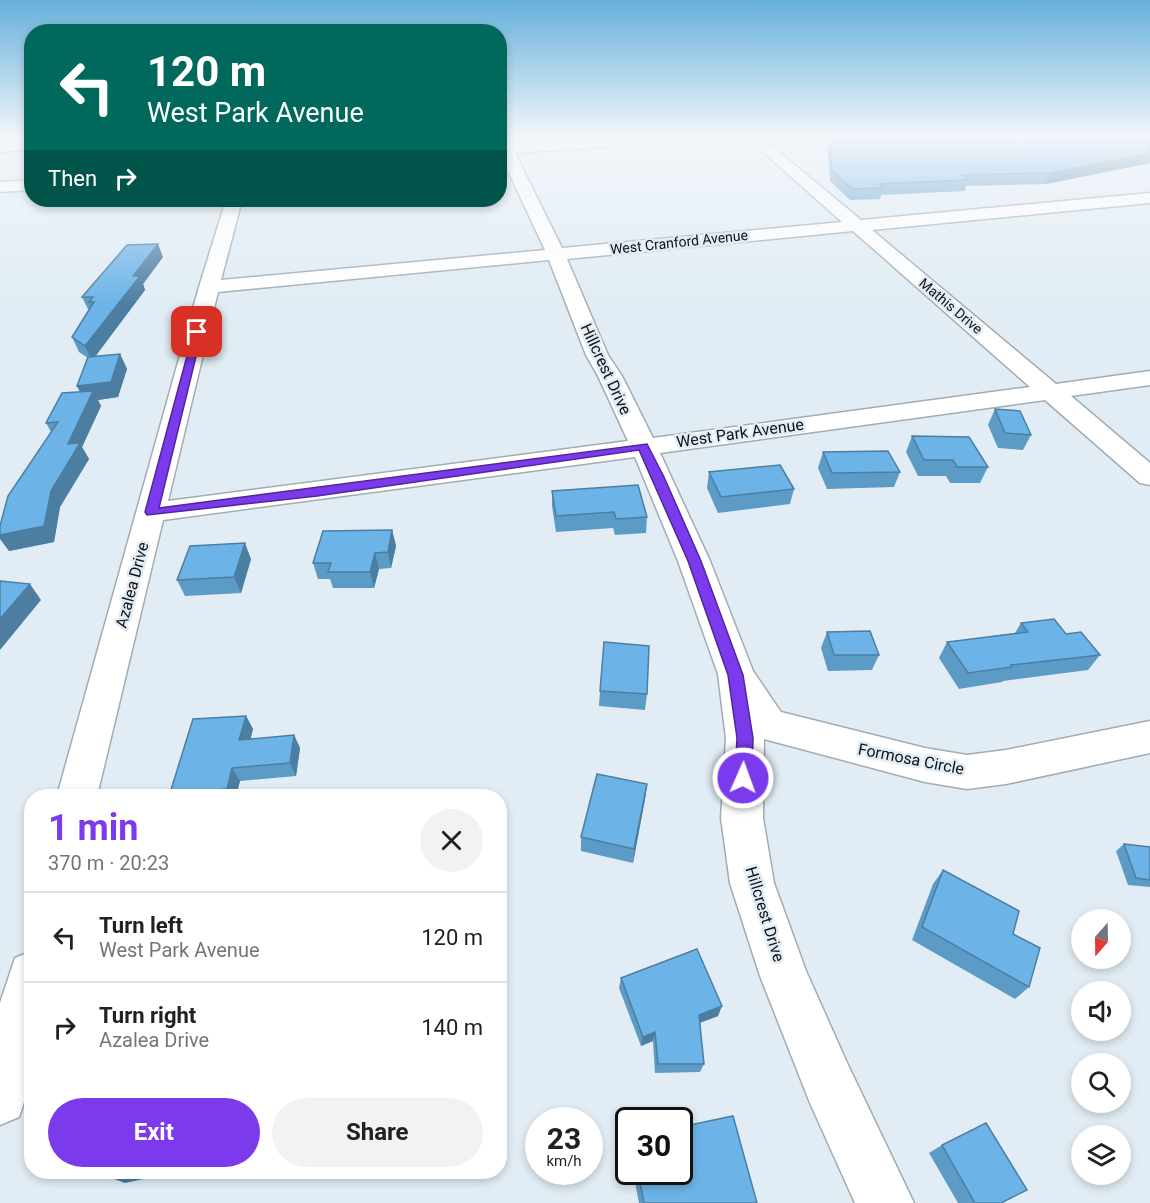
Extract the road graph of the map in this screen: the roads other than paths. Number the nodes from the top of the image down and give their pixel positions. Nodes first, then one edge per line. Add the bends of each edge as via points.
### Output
1 (524, 192) edge
2 (817, 192) edge
3 (1150, 198) edge
4 (232, 207) edge
5 (855, 225) junction
6 (556, 254) junction
7 (209, 287) junction
8 (1150, 378) edge
9 (1050, 393) junction
10 (643, 446) junction
11 (1150, 477) edge
12 (152, 512) junction
13 (736, 675) junction
14 (1150, 737) edge
15 (79, 789) edge
16 (24, 1006) edge
17 (0, 1098) edge
18 (885, 1203) edge

1 - 6 street, Hillcrest Drive
2 - 5 street, Mathis Drive
3 - 5 street, West Cranford Avenue
4 - 7 street, Azalea Drive
5 - 6 street, West Cranford Avenue
5 - 9 street, Mathis Drive via 985,333
6 - 7 street, West Cranford Avenue
6 - 10 street, Hillcrest Drive via 597,355
7 - 12 street, Azalea Drive
8 - 9 street, West Park Avenue
9 - 10 street, West Park Avenue
9 - 11 street, Mathis Drive
10 - 12 street, West Park Avenue
10 - 13 street, Hillcrest Drive via 694,561
12 - 15 street, Azalea Drive
13 - 14 street, Formosa Circle via 769,725 967,772
13 - 18 street, Hillcrest Drive via 745,738 742,818 752,884 784,976 829,1084
16 - 17 street

